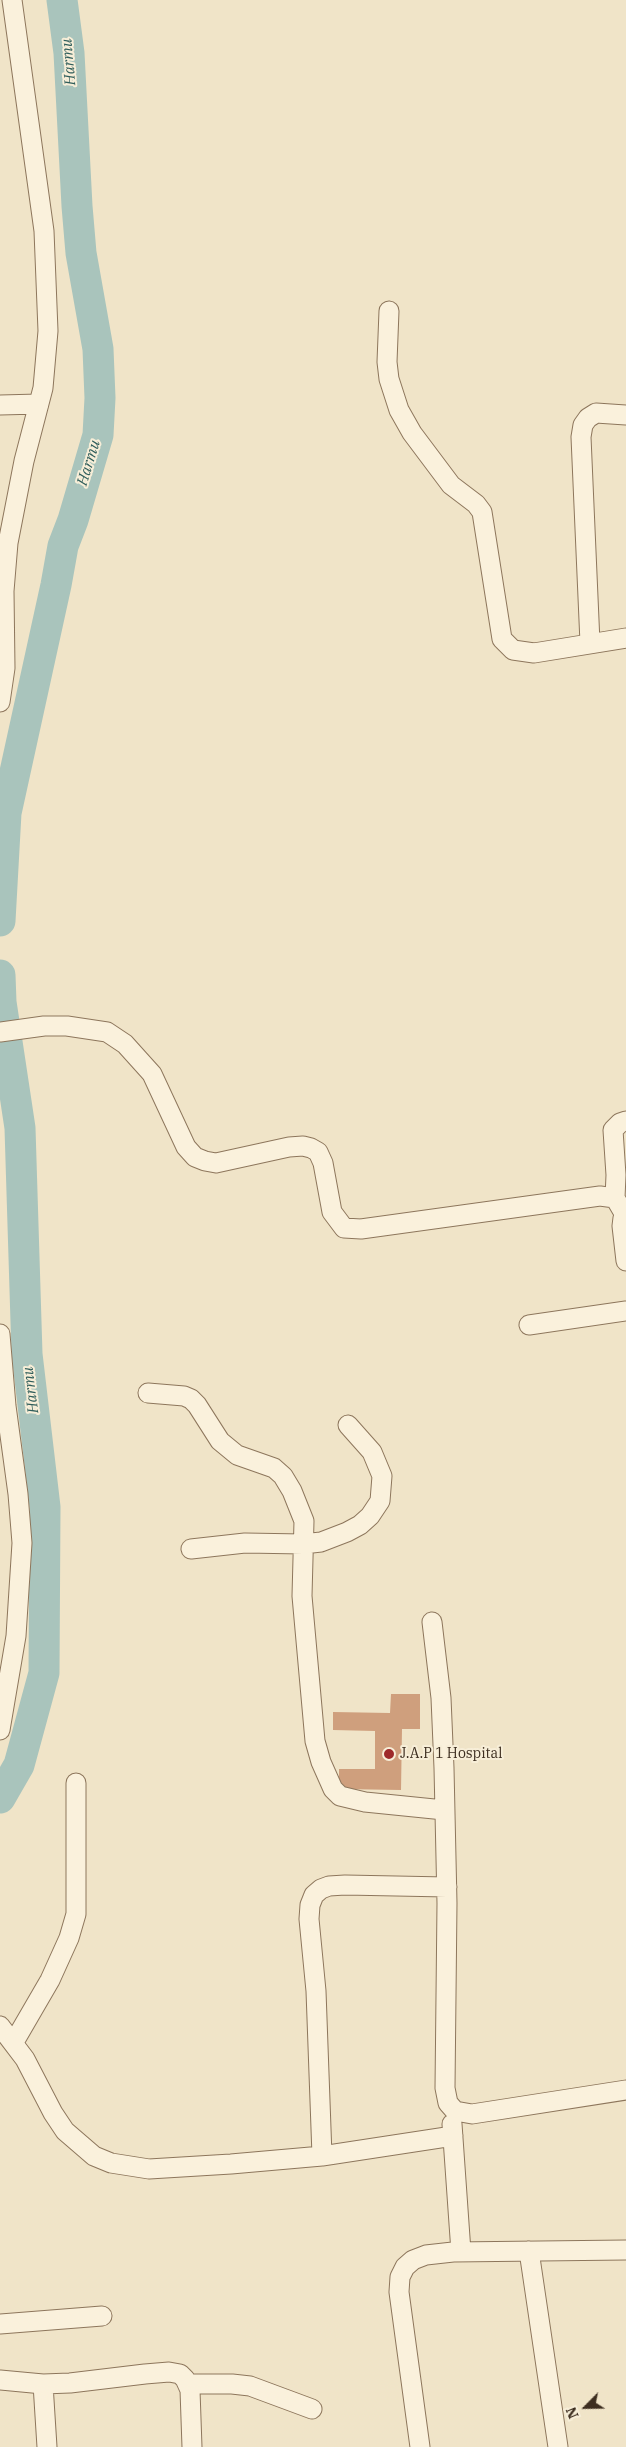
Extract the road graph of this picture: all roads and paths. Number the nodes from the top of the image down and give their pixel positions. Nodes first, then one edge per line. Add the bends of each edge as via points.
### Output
1 (12, 0) edge
2 (389, 311) dead end
3 (39, 404) junction
4 (0, 405) edge
5 (626, 415) edge
6 (626, 638) edge
7 (590, 643) junction
8 (0, 702) edge
9 (0, 1032) edge
10 (626, 1121) edge
11 (615, 1198) junction
12 (625, 1215) edge
13 (626, 1261) edge
14 (626, 1311) edge
15 (529, 1325) dead end
16 (0, 1334) edge
17 (148, 1393) dead end
18 (348, 1425) dead end
19 (303, 1544) junction
20 (191, 1549) dead end
21 (432, 1622) dead end
22 (0, 1730) edge
23 (76, 1783) dead end
24 (444, 1810) junction
25 (447, 1887) junction
26 (0, 2026) edge
27 (14, 2042) junction
28 (626, 2090) edge
29 (451, 2107) junction
30 (453, 2136) junction
31 (322, 2156) junction
32 (626, 2250) edge
33 (529, 2251) junction
34 (461, 2252) junction
35 (102, 2316) dead end
36 (0, 2324) edge
37 (0, 2380) edge
38 (43, 2384) junction
39 (188, 2384) junction
40 (312, 2409) dead end
41 (48, 2447) edge
42 (192, 2447) edge
43 (420, 2447) edge
44 (558, 2447) edge

1 - 3 street via 46,250 48,350
2 - 7 street via 387,362 399,410 451,485 482,512 502,639 512,650 534,653
3 - 4 street
3 - 8 street via 8,543 4,591 5,668
5 - 7 street via 596,413 583,425
6 - 7 street
9 - 11 street via 44,1026 107,1032 125,1044 152,1074 178,1132 194,1157 216,1163 303,1146 318,1152 332,1212 344,1228 600,1196
10 - 11 street via 613,1130
11 - 12 street
12 - 13 street via 622,1226
14 - 15 street
16 - 22 street via 22,1543 16,1636
17 - 19 street via 184,1396 191,1400 228,1449 274,1468 283,1476 304,1520
18 - 19 street via 372,1452 378,1464 382,1476 380,1500 370,1516 347,1532
19 - 20 street via 245,1542
19 - 24 street via 302,1596 315,1742 330,1784 340,1796 350,1799
21 - 24 street via 441,1698
23 - 27 street via 76,1914 50,1980
24 - 25 street
25 - 29 street via 445,2082
25 - 31 street via 345,1884 321,1889 314,1895 309,1919 316,1991
26 - 27 street
27 - 31 street via 65,2131 94,2156 111,2163 149,2169
28 - 29 street via 472,2114 461,2114
29 - 30 street
30 - 31 street
30 - 34 street
32 - 33 street
33 - 34 street
33 - 44 street
34 - 43 street via 426,2255 413,2260 400,2277 402,2316
35 - 36 street
37 - 38 street
38 - 39 street via 70,2384 169,2372 180,2374
38 - 41 street
39 - 40 street via 250,2386
39 - 42 street via 192,2406

